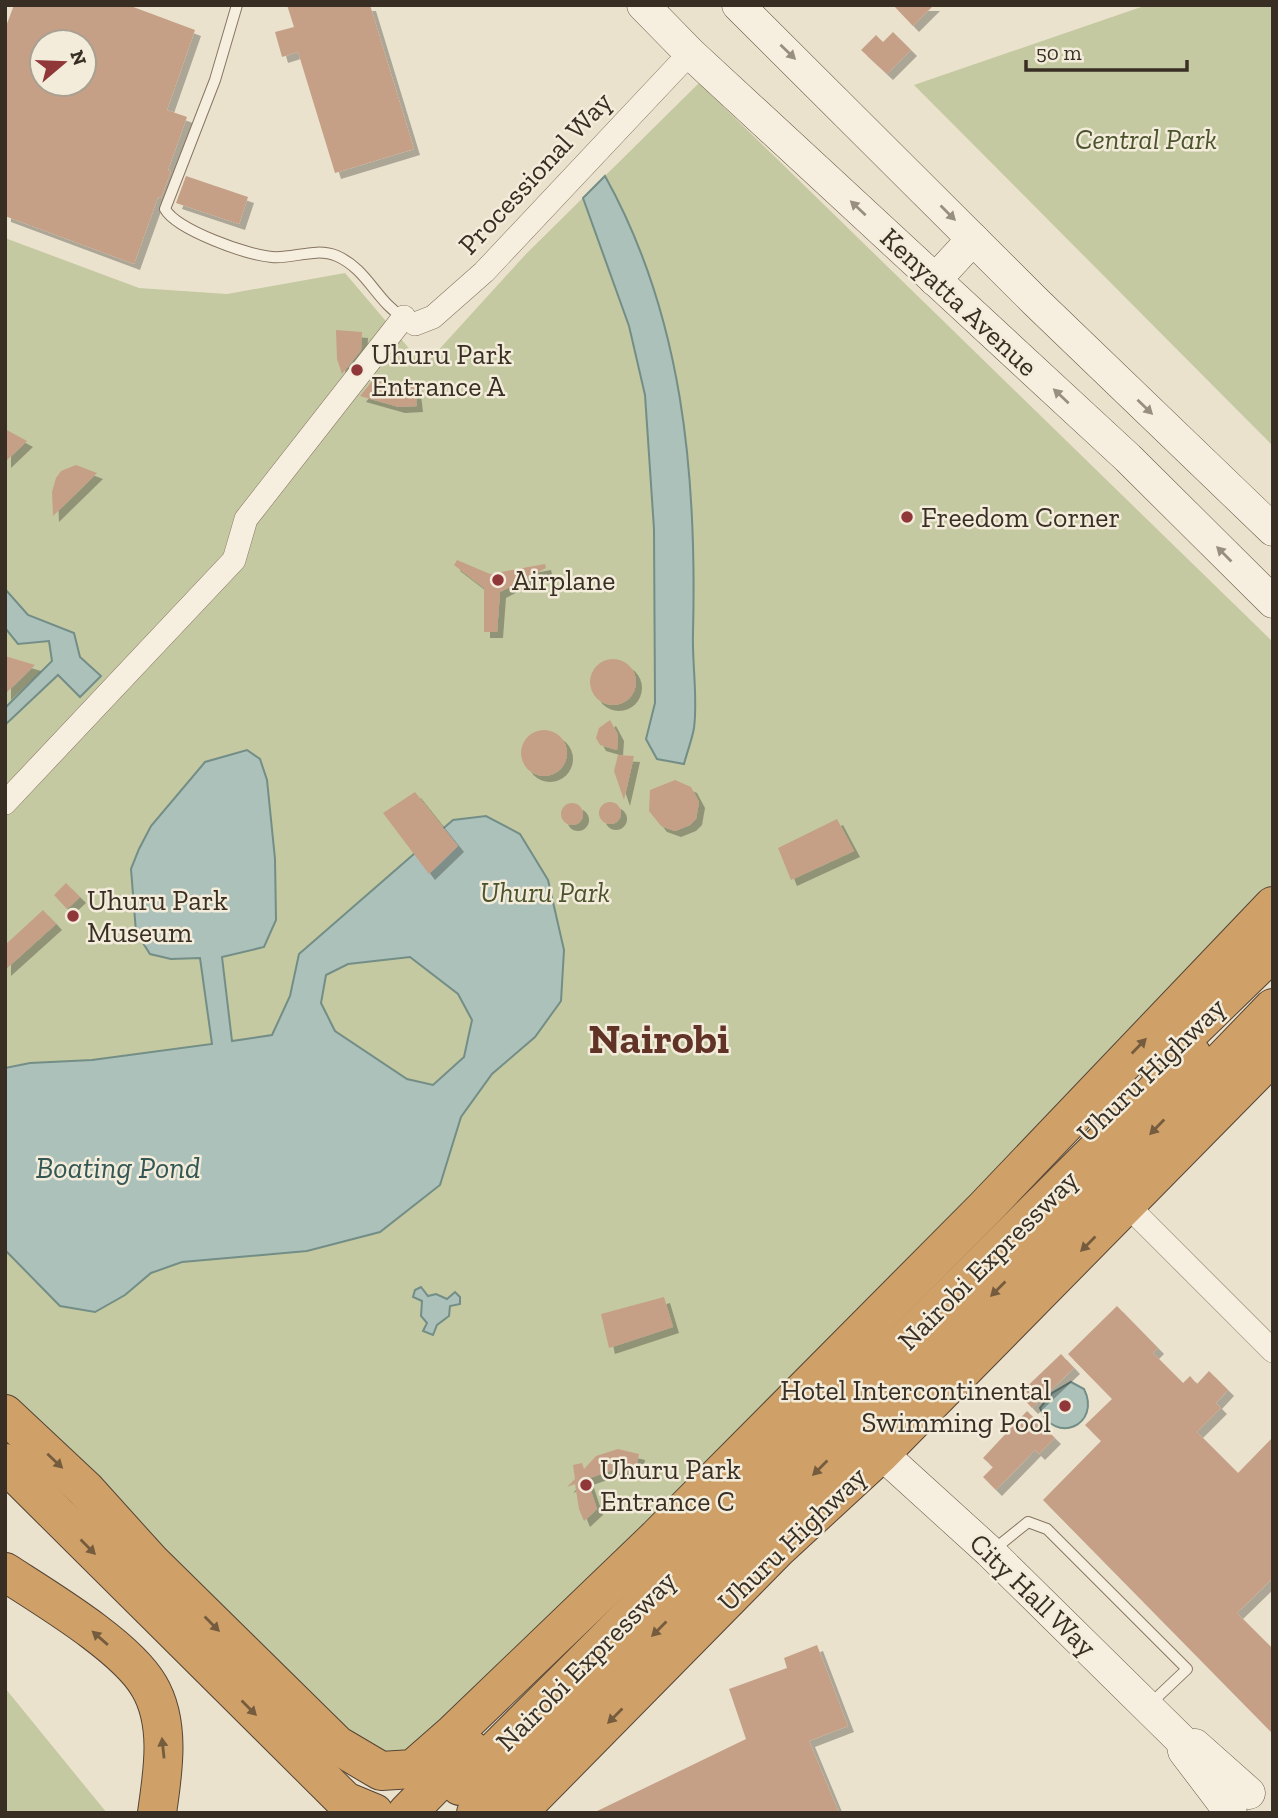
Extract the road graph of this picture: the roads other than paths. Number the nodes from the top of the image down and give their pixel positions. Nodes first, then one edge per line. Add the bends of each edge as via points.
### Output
1 (237, 5) edge
2 (643, 5) edge
3 (738, 5) edge
4 (690, 53) junction
5 (973, 239) junction
6 (935, 280) junction
7 (409, 321) junction
8 (1273, 530) edge
9 (1273, 602) edge
10 (5, 803) edge
11 (1273, 906) edge
12 (1273, 951) edge
13 (1273, 973) edge
14 (1273, 1008) edge
15 (1273, 1055) edge
16 (1126, 1205) junction
17 (1273, 1351) edge
18 (5, 1414) edge
19 (881, 1453) junction
20 (5, 1464) edge
21 (990, 1552) junction
22 (5, 1572) edge
23 (1147, 1707) junction
24 (1246, 1801) edge
25 (157, 1813) edge
26 (374, 1813) edge
27 (407, 1813) edge
28 (434, 1813) edge
29 (476, 1813) edge
30 (517, 1813) edge

1 - 7 lane via 215,80 165,209 171,219 190,229 272,257 335,255 367,278 390,310
2 - 4 main road, Kenyatta Avenue
3 -> 5 main road, Kenyatta Avenue
6 -> 4 main road, Kenyatta Avenue
4 - 7 street, Processional Way via 484,272 433,317
5 - 6 main road
5 -> 8 main road, Kenyatta Avenue
9 -> 6 main road, Kenyatta Avenue via 1128,458
7 - 10 street via 246,519 234,560
18 -> 11 highway via 337,1745 381,1770 413,1769 686,1509 985,1208
12 - 27 highway, Uhuru Highway via 1027,1190 850,1373
13 - 28 highway, Nairobi Expressway
14 -> 29 highway, Nairobi Expressway
15 - 16 highway, Uhuru Highway
16 - 17 street
16 -> 19 highway, Uhuru Highway
19 - 21 main road, City Hall Way
19 -> 30 highway, Uhuru Highway via 778,1548
20 -> 26 highway via 345,1801
21 - 23 main road, City Hall Way
21 - 23 lane via 1028,1522 1047,1529 1187,1669
25 -> 22 highway via 164,1762 159,1713 149,1685 89,1628
23 - 24 main road, City Hall Way via 1182,1741 1193,1743

